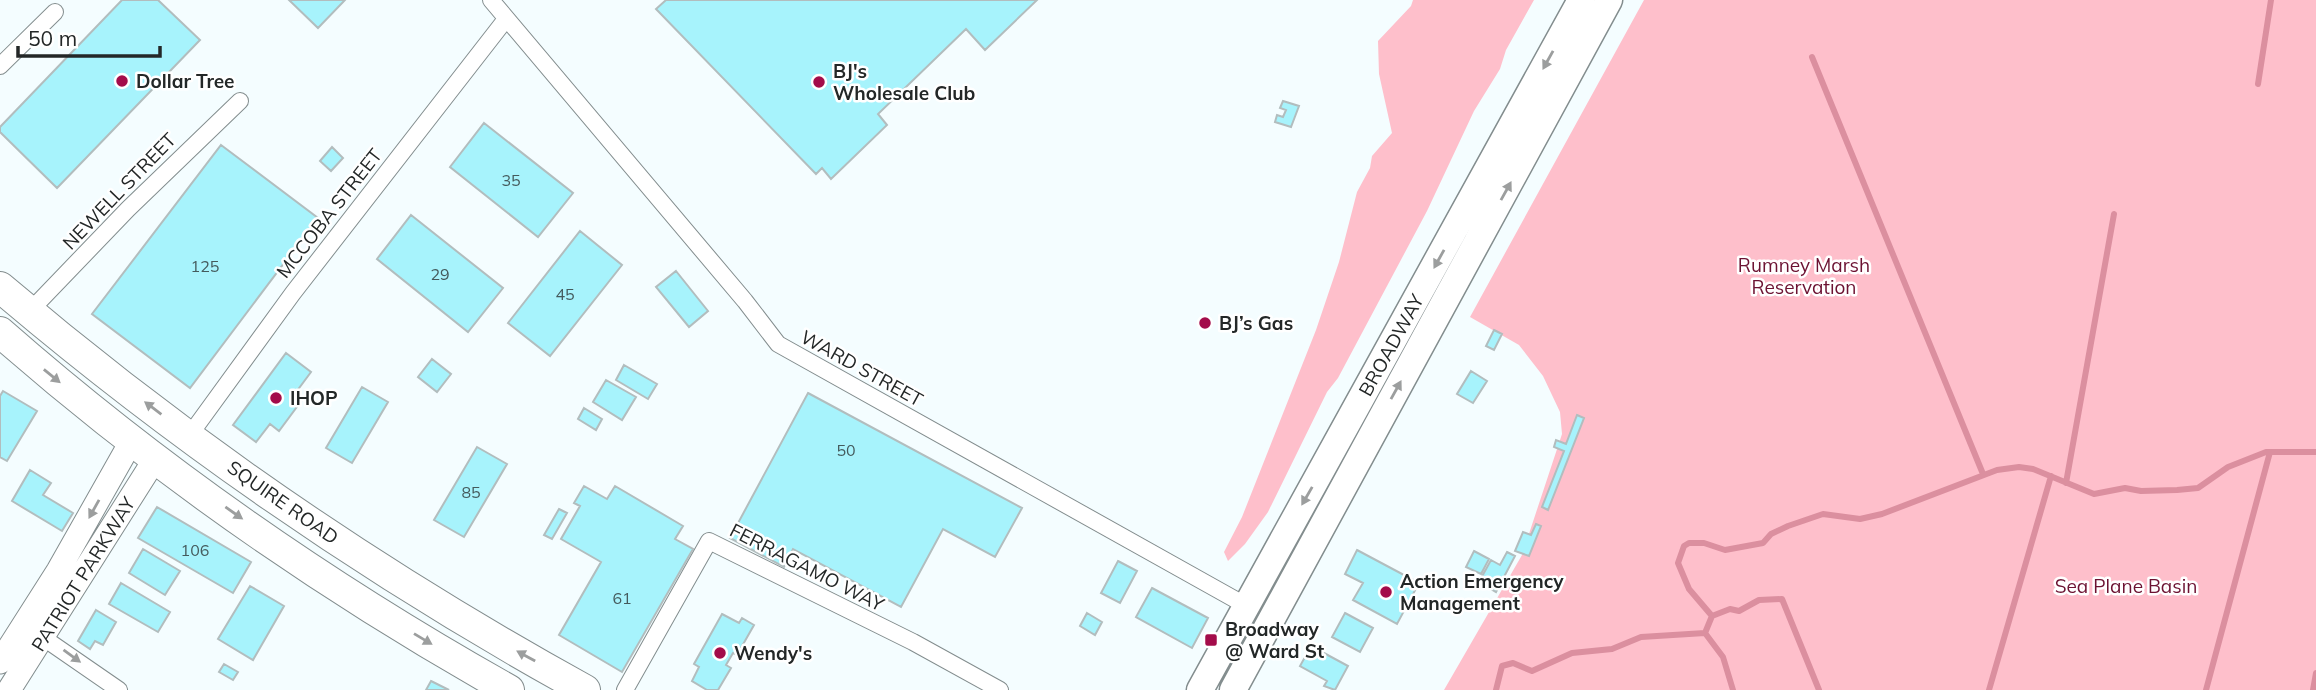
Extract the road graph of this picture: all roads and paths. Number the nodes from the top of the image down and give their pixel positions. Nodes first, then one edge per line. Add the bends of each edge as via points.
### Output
1 (491, 0) edge
2 (1581, 0) edge
3 (1609, 0) edge
4 (55, 12) dead end
5 (506, 19) junction
6 (0, 66) edge
7 (240, 100) dead end
8 (0, 287) edge
9 (29, 312) junction
10 (0, 332) edge
11 (189, 436) junction
12 (143, 454) junction
13 (1245, 606) junction
14 (33, 631) junction
15 (0, 662) edge
16 (9, 690) edge
17 (119, 690) edge
18 (509, 690) edge
19 (585, 690) edge
20 (625, 690) edge
21 (1000, 690) edge
22 (1200, 690) edge
23 (1233, 690) edge

1 - 5 street, WARD STREET
2 -> 13 main road, BROADWAY
23 -> 3 main road, BROADWAY
4 - 6 street
5 - 11 street, MCCOBA STREET via 293,293
5 - 13 street, WARD STREET via 778,344
7 - 9 street, NEWELL STREET
8 - 9 highway, SQUIRE ROAD
11 -> 9 highway, SQUIRE ROAD
10 -> 12 highway, SQUIRE ROAD
19 -> 11 highway, SQUIRE ROAD via 372,562
12 - 14 street, PATRIOT PARKWAY
12 -> 18 highway, SQUIRE ROAD via 317,571
13 - 22 main road, BROADWAY
14 - 15 street, PATRIOT PARKWAY
14 - 16 street, PATRIOT PARKWAY
14 -> 17 street
20 - 21 street, FERRAGAMO WAY via 709,541

